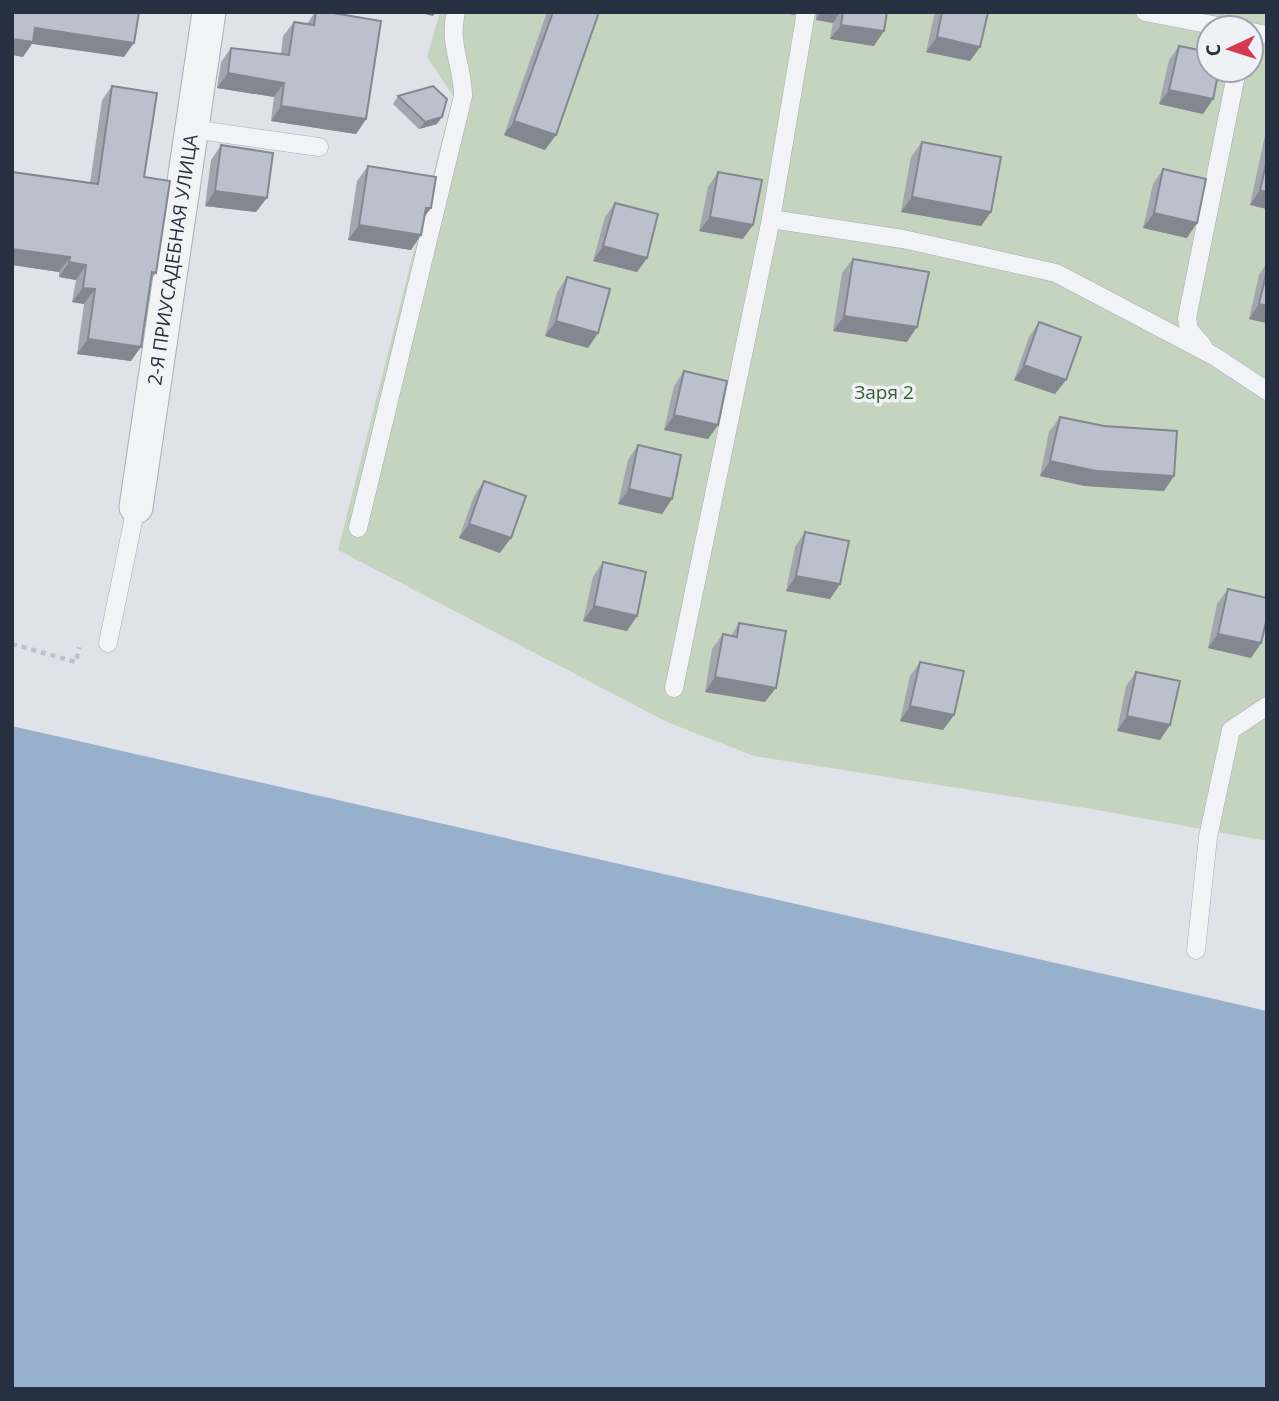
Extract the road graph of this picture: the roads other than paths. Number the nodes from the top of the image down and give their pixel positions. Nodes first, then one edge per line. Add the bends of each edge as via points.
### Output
1 (209, 12) edge
2 (456, 12) edge
3 (806, 12) edge
4 (1145, 12) edge
5 (1195, 22) edge
6 (1234, 84) edge
7 (192, 129) junction
8 (319, 147) dead end
9 (771, 219) junction
10 (1214, 356) junction
11 (1267, 391) edge
12 (136, 507) joint
13 (358, 528) dead end
14 (108, 643) dead end
15 (674, 688) dead end
16 (1264, 711) edge
17 (1196, 950) dead end

1 - 7 street, 2-Я ПРИУСАДЕБНАЯ УЛИЦА
2 - 13 lane via 452,43 463,96
3 - 9 lane
4 - 5 lane
6 - 10 lane via 1186,318 1195,340
7 - 8 lane
7 - 12 street, 2-Я ПРИУСАДЕБНАЯ УЛИЦА
9 - 10 lane via 903,239 1056,273
9 - 15 lane
10 - 11 lane
12 - 14 lane
16 - 17 lane via 1231,730 1208,836

